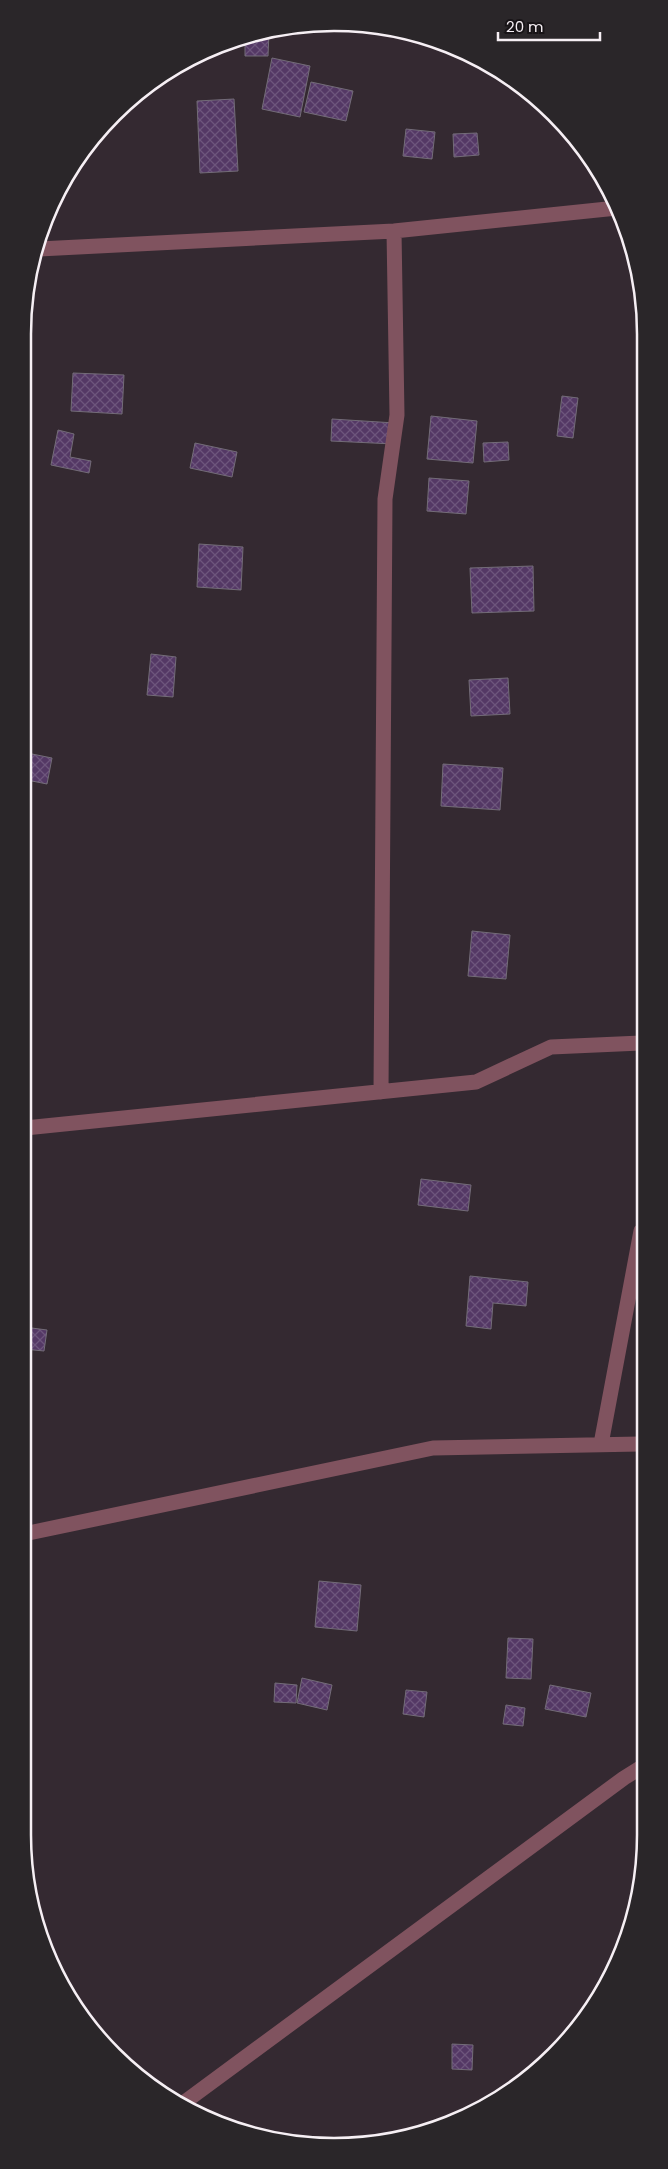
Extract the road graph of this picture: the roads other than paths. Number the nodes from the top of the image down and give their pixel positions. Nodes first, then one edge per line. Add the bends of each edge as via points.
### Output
1 (610, 209) edge
2 (394, 231) junction
3 (44, 249) edge
4 (637, 1043) edge
5 (381, 1092) junction
6 (31, 1127) edge
7 (637, 1252) edge
8 (601, 1444) junction
9 (637, 1444) edge
10 (31, 1533) edge
11 (637, 1770) edge
12 (188, 2100) edge

1 - 2 street
2 - 3 street
2 - 5 street via 397,415 385,499
4 - 5 street via 551,1046 476,1082
5 - 6 street
7 - 8 street
8 - 9 street
8 - 10 street via 433,1448
11 - 12 street

